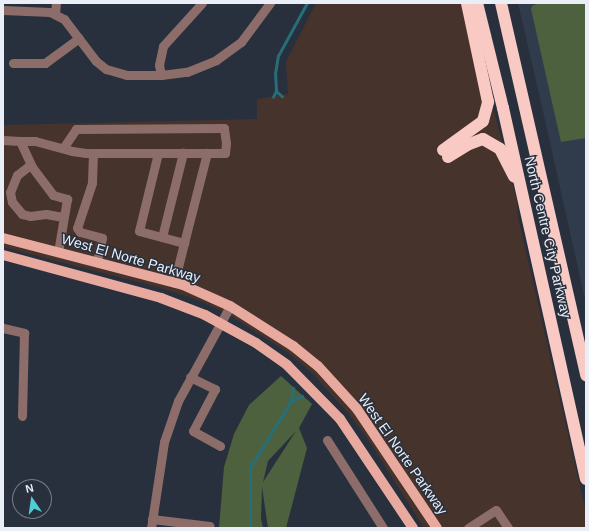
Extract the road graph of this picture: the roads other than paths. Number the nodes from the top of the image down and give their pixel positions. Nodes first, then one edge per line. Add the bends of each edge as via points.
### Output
1 (56, 3) edge
2 (202, 3) edge
3 (270, 3) edge
4 (466, 3) edge
5 (477, 3) edge
6 (501, 3) edge
7 (3, 10) edge
8 (55, 14) junction
9 (79, 38) junction
10 (13, 63) dead end
11 (161, 75) junction
12 (3, 140) edge
13 (20, 141) junction
14 (63, 148) junction
15 (93, 153) junction
16 (158, 153) junction
17 (183, 153) junction
18 (207, 153) junction
19 (30, 165) junction
20 (523, 196) junction
21 (63, 217) junction
22 (162, 237) junction
23 (3, 238) edge
24 (184, 243) junction
25 (58, 252) junction
26 (3, 255) edge
27 (97, 262) junction
28 (174, 283) junction
29 (230, 306) junction
30 (220, 322) junction
31 (3, 328) edge
32 (586, 375) edge
33 (190, 377) junction
34 (22, 416) dead end
35 (327, 440) dead end
36 (220, 446) dead end
37 (586, 479) edge
38 (152, 524) edge
39 (177, 525) edge
40 (210, 526) dead end
41 (383, 528) edge
42 (414, 528) edge
43 (437, 528) edge
44 (468, 528) edge
45 (508, 528) edge

1 - 8 street
2 - 11 street via 163,46 159,65
3 - 11 street via 241,42 216,60 187,72
4 - 20 highway via 488,102 483,121 445,154 476,141 492,143 500,149
5 - 20 highway, North Centre City Parkway
6 - 32 highway, North Centre City Parkway
7 - 8 street
8 - 9 street via 64,19
9 - 10 street via 45,62
9 - 11 street via 96,61 116,73
12 - 13 street
13 - 14 street via 35,141
13 - 19 street
14 - 15 street
14 - 18 street via 76,129 224,128 225,153
15 - 16 street
15 - 27 street via 92,183 77,228 80,232 102,238
16 - 17 street
16 - 22 street via 139,231
17 - 18 street
17 - 22 street
18 - 24 street
19 - 21 street via 53,195 67,199
19 - 21 street via 17,175 10,192 12,202 22,214
20 - 37 highway, North Centre City Parkway
21 - 25 street
22 - 24 street
23 - 25 main road, West El Norte Parkway
24 - 28 street
25 - 27 main road, West El Norte Parkway
26 - 30 main road via 161,298
27 - 28 main road, West El Norte Parkway
28 - 29 main road, West El Norte Parkway
29 - 30 street
29 - 43 main road, West El Norte Parkway via 293,346 338,388 369,426
30 - 33 street
30 - 42 main road via 287,365 323,400 361,448
31 - 34 street via 24,332
33 - 36 street via 215,389 193,431
33 - 38 street via 178,401 165,438
35 - 41 street
38 - 39 street
39 - 40 street
44 - 45 street via 496,510

